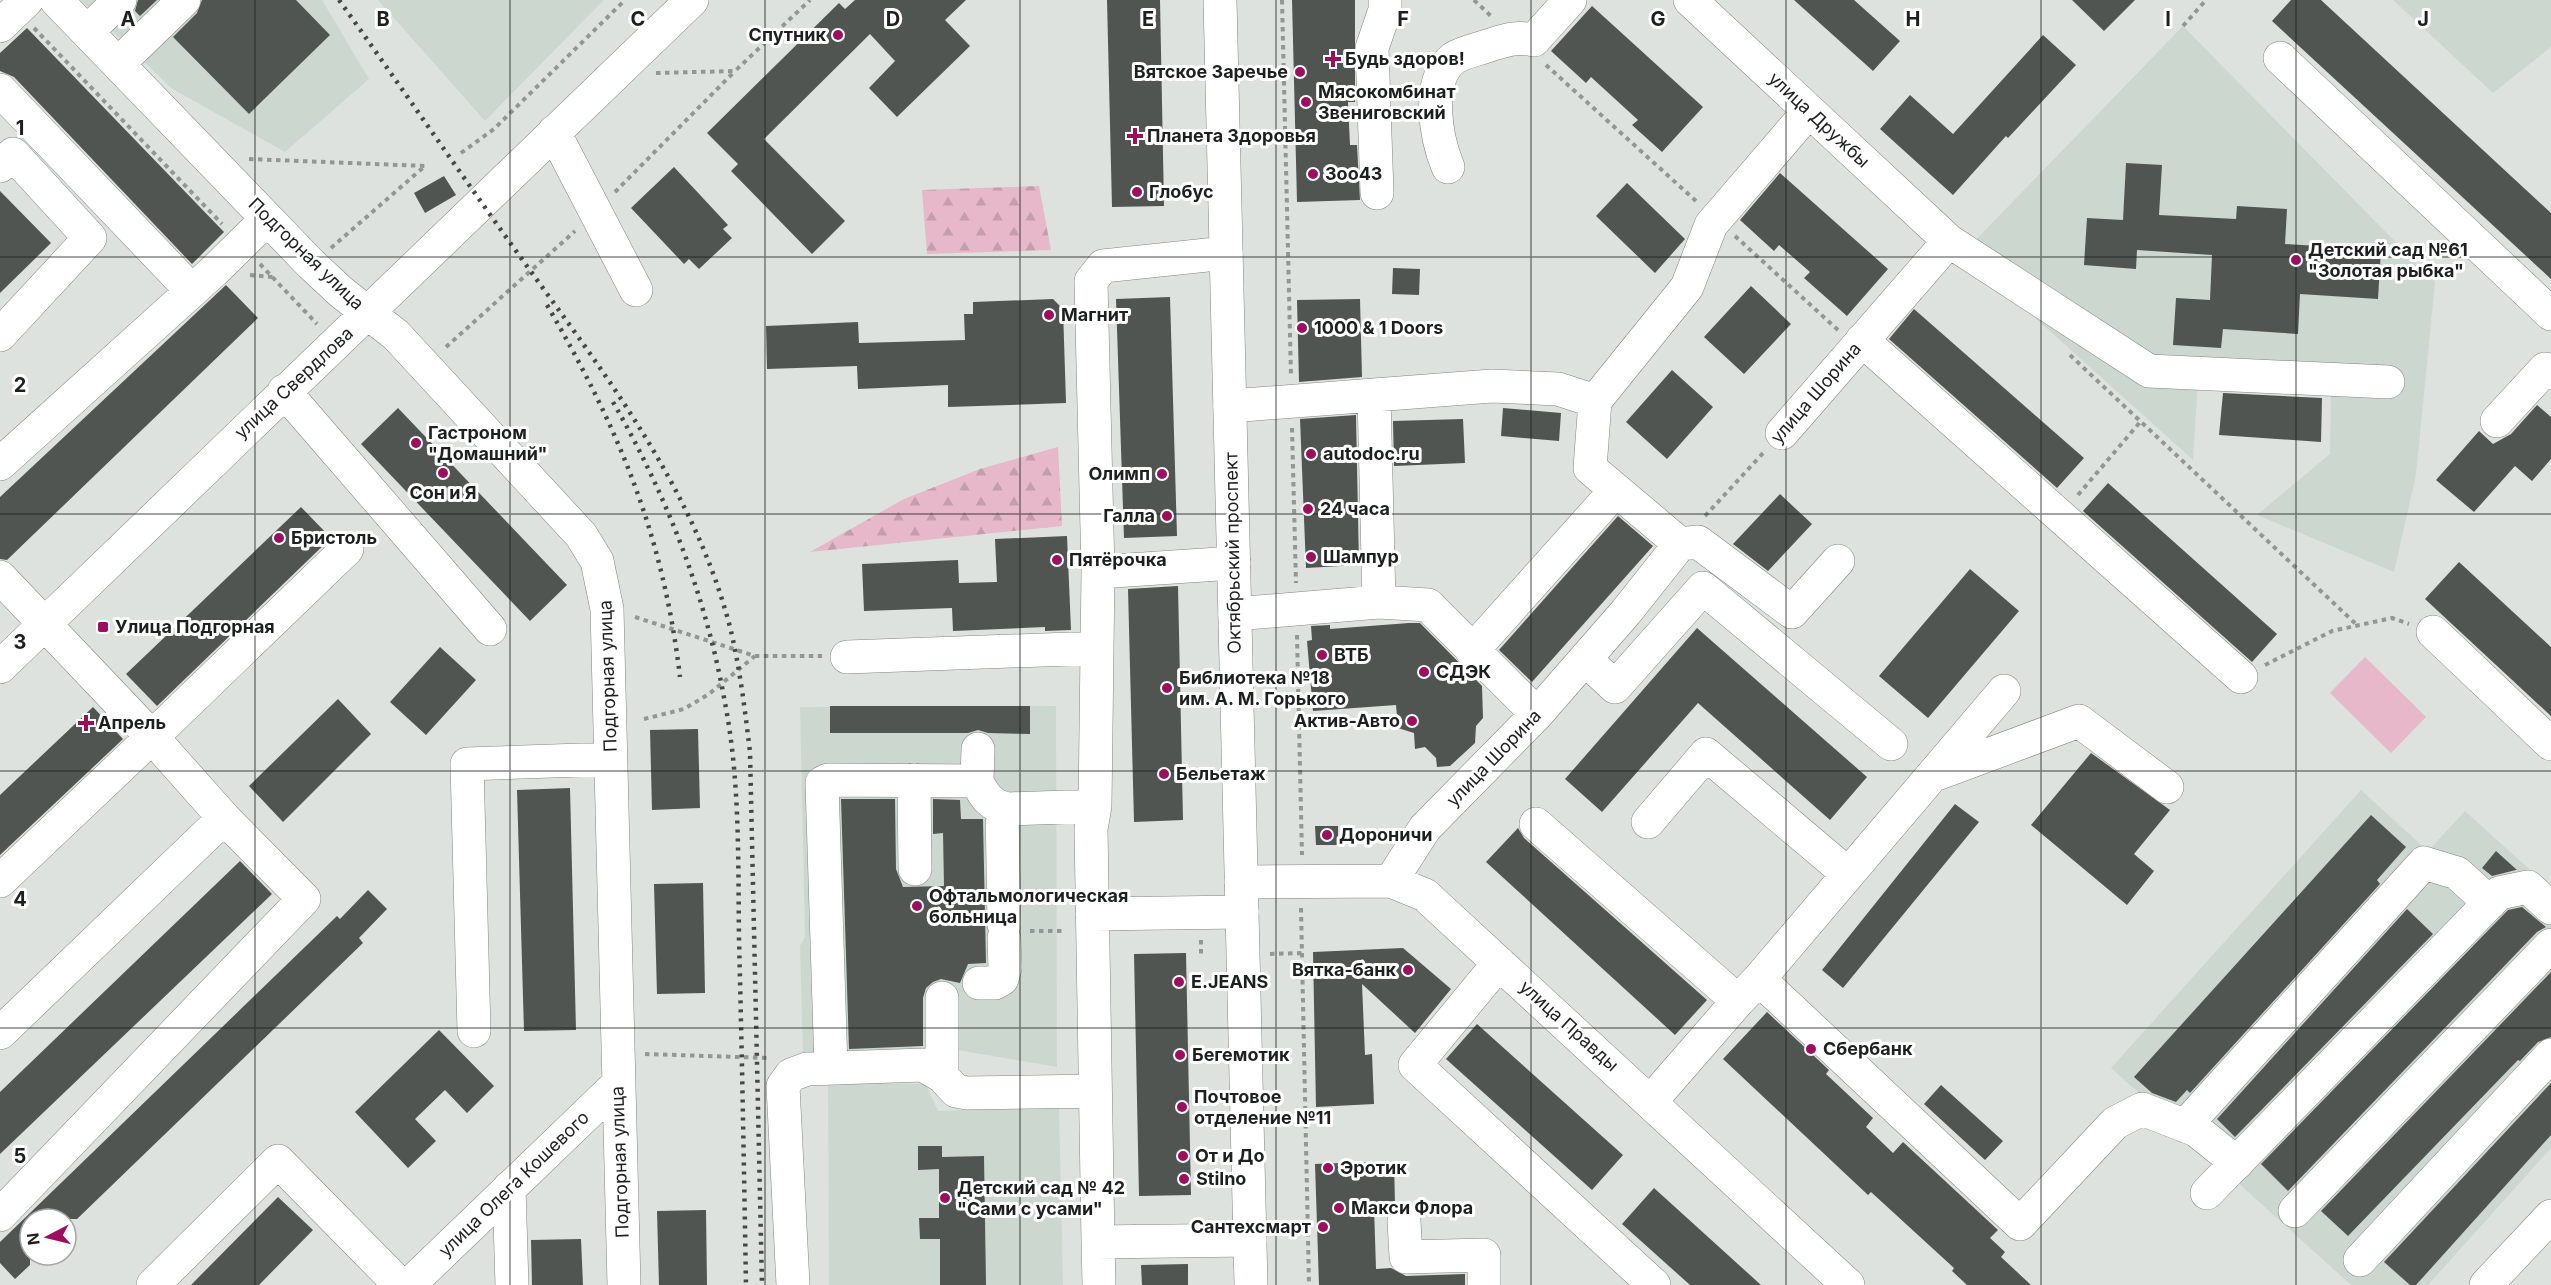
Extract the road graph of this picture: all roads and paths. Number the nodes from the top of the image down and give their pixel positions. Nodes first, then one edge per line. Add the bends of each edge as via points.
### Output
1 (56, 0) edge
2 (120, 0) edge
3 (184, 0) edge
4 (625, 0) edge
5 (692, 0) edge
6 (810, 0) edge
7 (1220, 0) edge
8 (1385, 0) edge
9 (1474, 0) edge
10 (1570, 0) edge
11 (1690, 0) edge
12 (2206, 0) edge
13 (14, 12) edge
14 (2183, 26) dead end
15 (87, 32) junction
16 (1515, 37) junction
17 (2280, 58) dead end
18 (118, 64) junction
19 (655, 73) dead end
20 (0, 90) edge
21 (1809, 111) junction
22 (38, 130) junction
23 (554, 132) junction
24 (461, 153) dead end
25 (239, 158) dead end
26 (6, 160) edge
27 (1448, 167) dead end
28 (1377, 193) dead end
29 (117, 213) junction
30 (267, 219) junction
31 (1716, 219) junction
32 (90, 238) junction
33 (1949, 241) junction
34 (241, 244) junction
35 (1226, 253) junction
36 (322, 255) dead end
37 (636, 290) dead end
38 (192, 291) junction
39 (369, 314) junction
40 (2551, 314) edge
41 (318, 325) dead end
42 (0, 335) edge
43 (1860, 343) junction
44 (2062, 348) dead end
45 (2551, 373) edge
46 (2388, 382) dead end
47 (284, 391) junction
48 (1374, 395) junction
49 (1595, 401) junction
50 (1230, 406) junction
51 (2140, 421) junction
52 (2497, 421) dead end
53 (1782, 433) joint
54 (0, 464) edge
55 (1616, 490) junction
56 (2060, 517) junction
57 (1680, 543) junction
58 (347, 549) dead end
59 (1838, 561) dead end
60 (1234, 563) junction
61 (1098, 572) junction
62 (0, 577) edge
63 (1379, 602) junction
64 (607, 609) junction
65 (1235, 614) junction
66 (45, 624) junction
67 (2358, 626) junction
68 (490, 629) dead end
69 (2433, 632) joint
70 (1097, 648) junction
71 (1472, 651) junction
72 (755, 656) junction
73 (795, 656) dead end
74 (847, 657) dead end
75 (1585, 660) junction
76 (0, 667) edge
77 (2241, 677) joint
78 (2004, 691) dead end
79 (1537, 714) junction
80 (644, 719) dead end
81 (152, 736) junction
82 (1891, 744) dead end
83 (2551, 744) edge
84 (978, 749) dead end
85 (610, 759) junction
86 (1932, 776) junction
87 (914, 780) junction
88 (977, 781) junction
89 (2167, 788) dead end
90 (1095, 806) junction
91 (1002, 808) junction
92 (224, 818) junction
93 (1648, 822) dead end
94 (1536, 824) dead end
95 (1301, 868) junction
96 (915, 869) dead end
97 (1848, 874) junction
98 (0, 881) edge
99 (1391, 881) junction
100 (1241, 897) junction
101 (2490, 903) junction
102 (2551, 908) edge
103 (1093, 923) junction
104 (1012, 931) junction
105 (2551, 945) edge
106 (1302, 953) junction
107 (1262, 954) dead end
108 (1499, 963) junction
109 (978, 983) dead end
110 (1749, 990) junction
111 (942, 998) dead end
112 (474, 1031) dead end
113 (0, 1033) edge
114 (2551, 1055) edge
115 (778, 1058) dead end
116 (831, 1068) junction
117 (618, 1069) junction
118 (942, 1076) junction
119 (1095, 1091) junction
120 (1651, 1101) junction
121 (2185, 1126) junction
122 (2237, 1163) junction
123 (509, 1188) junction
124 (2207, 1193) dead end
125 (2295, 1211) dead end
126 (0, 1215) edge
127 (2551, 1216) edge
128 (1404, 1221) dead end
129 (1250, 1240) junction
130 (1098, 1242) junction
131 (2360, 1260) dead end
132 (153, 1285) edge
133 (400, 1285) edge
134 (409, 1285) edge
135 (512, 1285) edge
136 (624, 1285) edge
137 (792, 1285) edge
138 (1098, 1285) edge
139 (1251, 1285) edge
140 (1309, 1285) edge
141 (1484, 1285) edge
142 (1654, 1285) edge
143 (1848, 1285) edge
144 (2487, 1285) edge

1 - 15 street, Подгорная улица
2 - 15 street
3 - 18 street
4 - 24 path via 494,129
5 - 23 street, улица Свердлова
6 - 19 path via 735,71
7 - 35 street, Октябрьский проспект
8 - 28 street via 1371,48
9 - 16 path
10 - 16 street via 1534,40
11 - 21 street, улица Дружбы
12 - 14 path
13 - 34 path
15 - 18 street, Подгорная улица
16 - 27 street via 1455,57 1440,73 1435,86 1440,147
16 - 31 path
17 - 40 street
18 - 30 street, Подгорная улица
20 - 22 street
21 - 31 street
21 - 33 street, улица Дружбы
22 - 26 street
22 - 29 street
23 - 37 street
23 - 39 street, улица Свердлова
25 - 36 path via 425,166
26 - 32 street
29 - 32 street
29 - 38 street
30 - 34 street
30 - 39 street, Подгорная улица
31 - 43 path
31 - 49 street via 1687,287
32 - 42 street
33 - 43 street, улица Шорина
33 - 46 street, улица Дружбы via 2149,371
34 - 38 street
34 - 41 path
35 - 50 street, Октябрьский проспект
35 - 61 street via 1102,266 1091,281
38 - 54 street
39 - 47 street, улица Свердлова
39 - 64 street, Подгорная улица via 396,335 581,535 597,561
43 - 53 street, улица Шорина
43 - 56 street
44 - 51 path
45 - 52 street via 2545,369
47 - 66 street, улица Свердлова
47 - 68 street
48 - 49 street via 1492,386 1558,389
48 - 50 street
48 - 63 street
49 - 55 street via 1590,468
50 - 60 street, Октябрьский проспект
51 - 56 path
51 - 67 path
53 - 57 path, улица Шорина
55 - 57 street
55 - 71 street
56 - 77 street
57 - 59 street via 1698,542 1792,612
57 - 75 street, улица Шорина
58 - 81 street
60 - 61 street
60 - 65 street, Октябрьский проспект
61 - 70 street
62 - 66 street
63 - 65 street
63 - 71 street via 1428,605
64 - 72 path
64 - 85 street, Подгорная улица
65 - 100 street, Октябрьский проспект
66 - 76 street, улица Свердлова
66 - 81 street
67 - 69 path via 2392,618
67 - 77 path via 2332,631
69 - 83 street
70 - 74 street
70 - 90 street
71 - 79 street
72 - 73 path
72 - 80 path via 710,694 684,709
75 - 79 street, улица Шорина
75 - 82 street via 1615,687 1703,588
78 - 86 street
79 - 99 street, улица Шорина via 1425,828
81 - 92 street
81 - 98 street
84 - 88 street
85 - 112 street via 467,764
85 - 117 street, Подгорная улица
86 - 89 street via 2079,721
86 - 97 street
87 - 88 street
87 - 96 street
87 - 116 street via 822,783
88 - 91 street via 994,806
90 - 91 street
90 - 103 street via 1091,829
91 - 104 street
92 - 113 street
92 - 126 street via 304,898
93 - 97 street via 1706,754
94 - 110 street
95 - 99 street, улица Правды
95 - 100 street, улица Правды
95 - 106 path
97 - 110 street
99 - 108 street, улица Правды via 1425,895
100 - 103 street, улица Правды
100 - 129 street, Октябрьский проспект
101 - 102 street via 2499,893 2528,887
101 - 121 street via 2457,873 2424,863
101 - 122 street
103 - 104 path
103 - 119 street
104 - 109 street via 1002,979
105 - 125 street
106 - 107 path
106 - 140 path
108 - 120 street, улица Правды
108 - 142 street via 1415,1065
110 - 120 street
110 - 121 street via 2020,1224 2115,1123 2142,1109
111 - 118 street
114 - 131 street
115 - 117 path
116 - 118 street via 923,1065
116 - 137 street via 807,1069 790,1075 783,1086
117 - 123 street, улица Олега Кошевого
117 - 136 street, Подгорная улица
118 - 119 street via 956,1091 967,1093
119 - 130 street
120 - 143 street, улица Правды
121 - 122 street via 2196,1130
122 - 124 street
123 - 134 street, улица Олега Кошевого
123 - 135 street
127 - 144 street
128 - 141 street via 1406,1257 1484,1255
129 - 130 street
129 - 139 street, Октябрьский проспект
130 - 138 street
132 - 133 street via 278,1161

